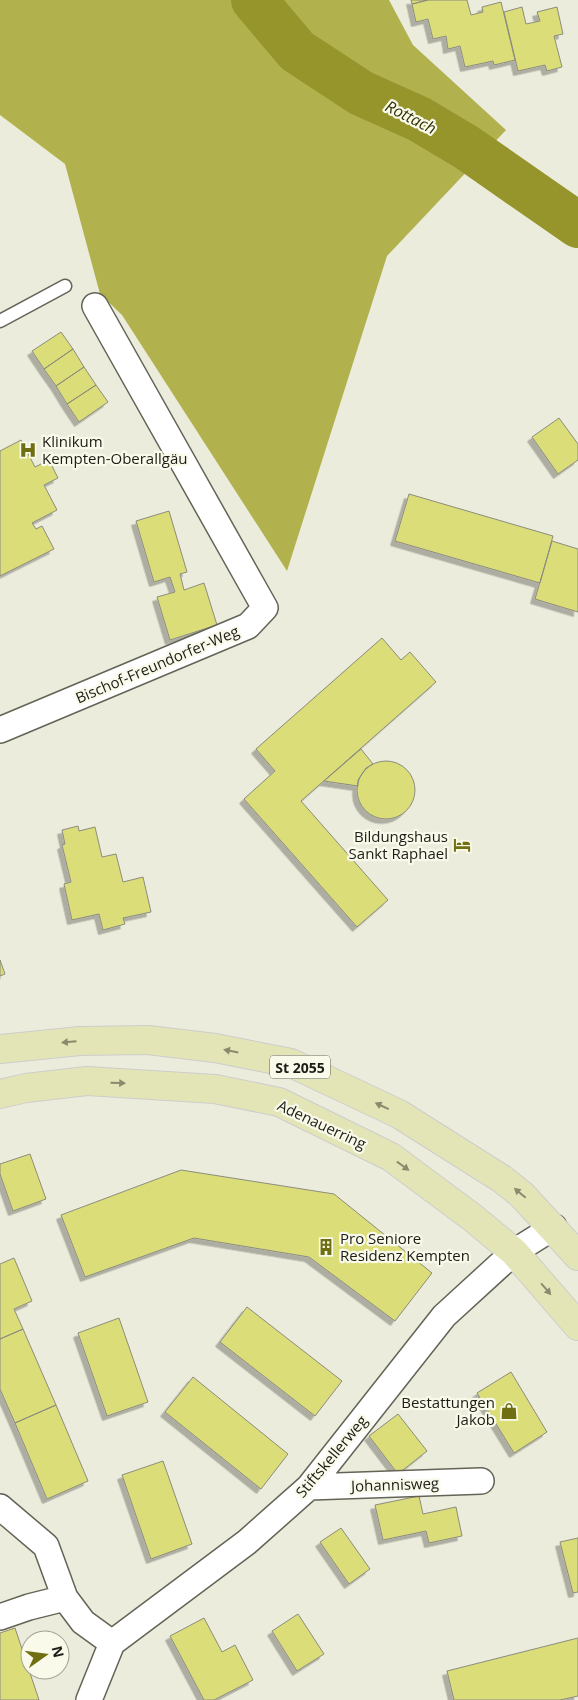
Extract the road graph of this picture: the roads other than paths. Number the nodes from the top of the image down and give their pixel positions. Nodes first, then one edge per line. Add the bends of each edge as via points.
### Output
1 (65, 286) dead end
2 (95, 306) dead end
3 (0, 321) edge
4 (0, 730) edge
5 (0, 1049) edge
6 (0, 1094) edge
7 (554, 1228) junction
8 (514, 1252) junction
9 (578, 1256) edge
10 (578, 1326) edge
11 (481, 1481) dead end
12 (309, 1487) junction
13 (0, 1507) edge
14 (65, 1598) junction
15 (0, 1617) edge
16 (112, 1643) junction
17 (89, 1700) edge

1 - 3 lane
2 - 4 street, Bischof-Freundorfer-Weg via 265,608 248,626
7 -> 5 main road, St 2055 via 522,1194 502,1179 399,1114 291,1063 215,1048 148,1040 80,1041
6 -> 8 main road, Adenauerring / St 2055 via 87,1082 215,1089 279,1102 391,1157
7 - 8 street, Stiftskellerweg
7 - 9 main road, St 2055
8 -> 10 main road, Adenauerring / St 2055
8 - 12 street, Stiftskellerweg via 444,1316
11 - 12 street, Johannisweg
12 - 16 street, Stiftskellerweg via 247,1542
13 - 14 street via 46,1546
14 - 15 street
14 - 16 street via 83,1622
16 - 17 street

